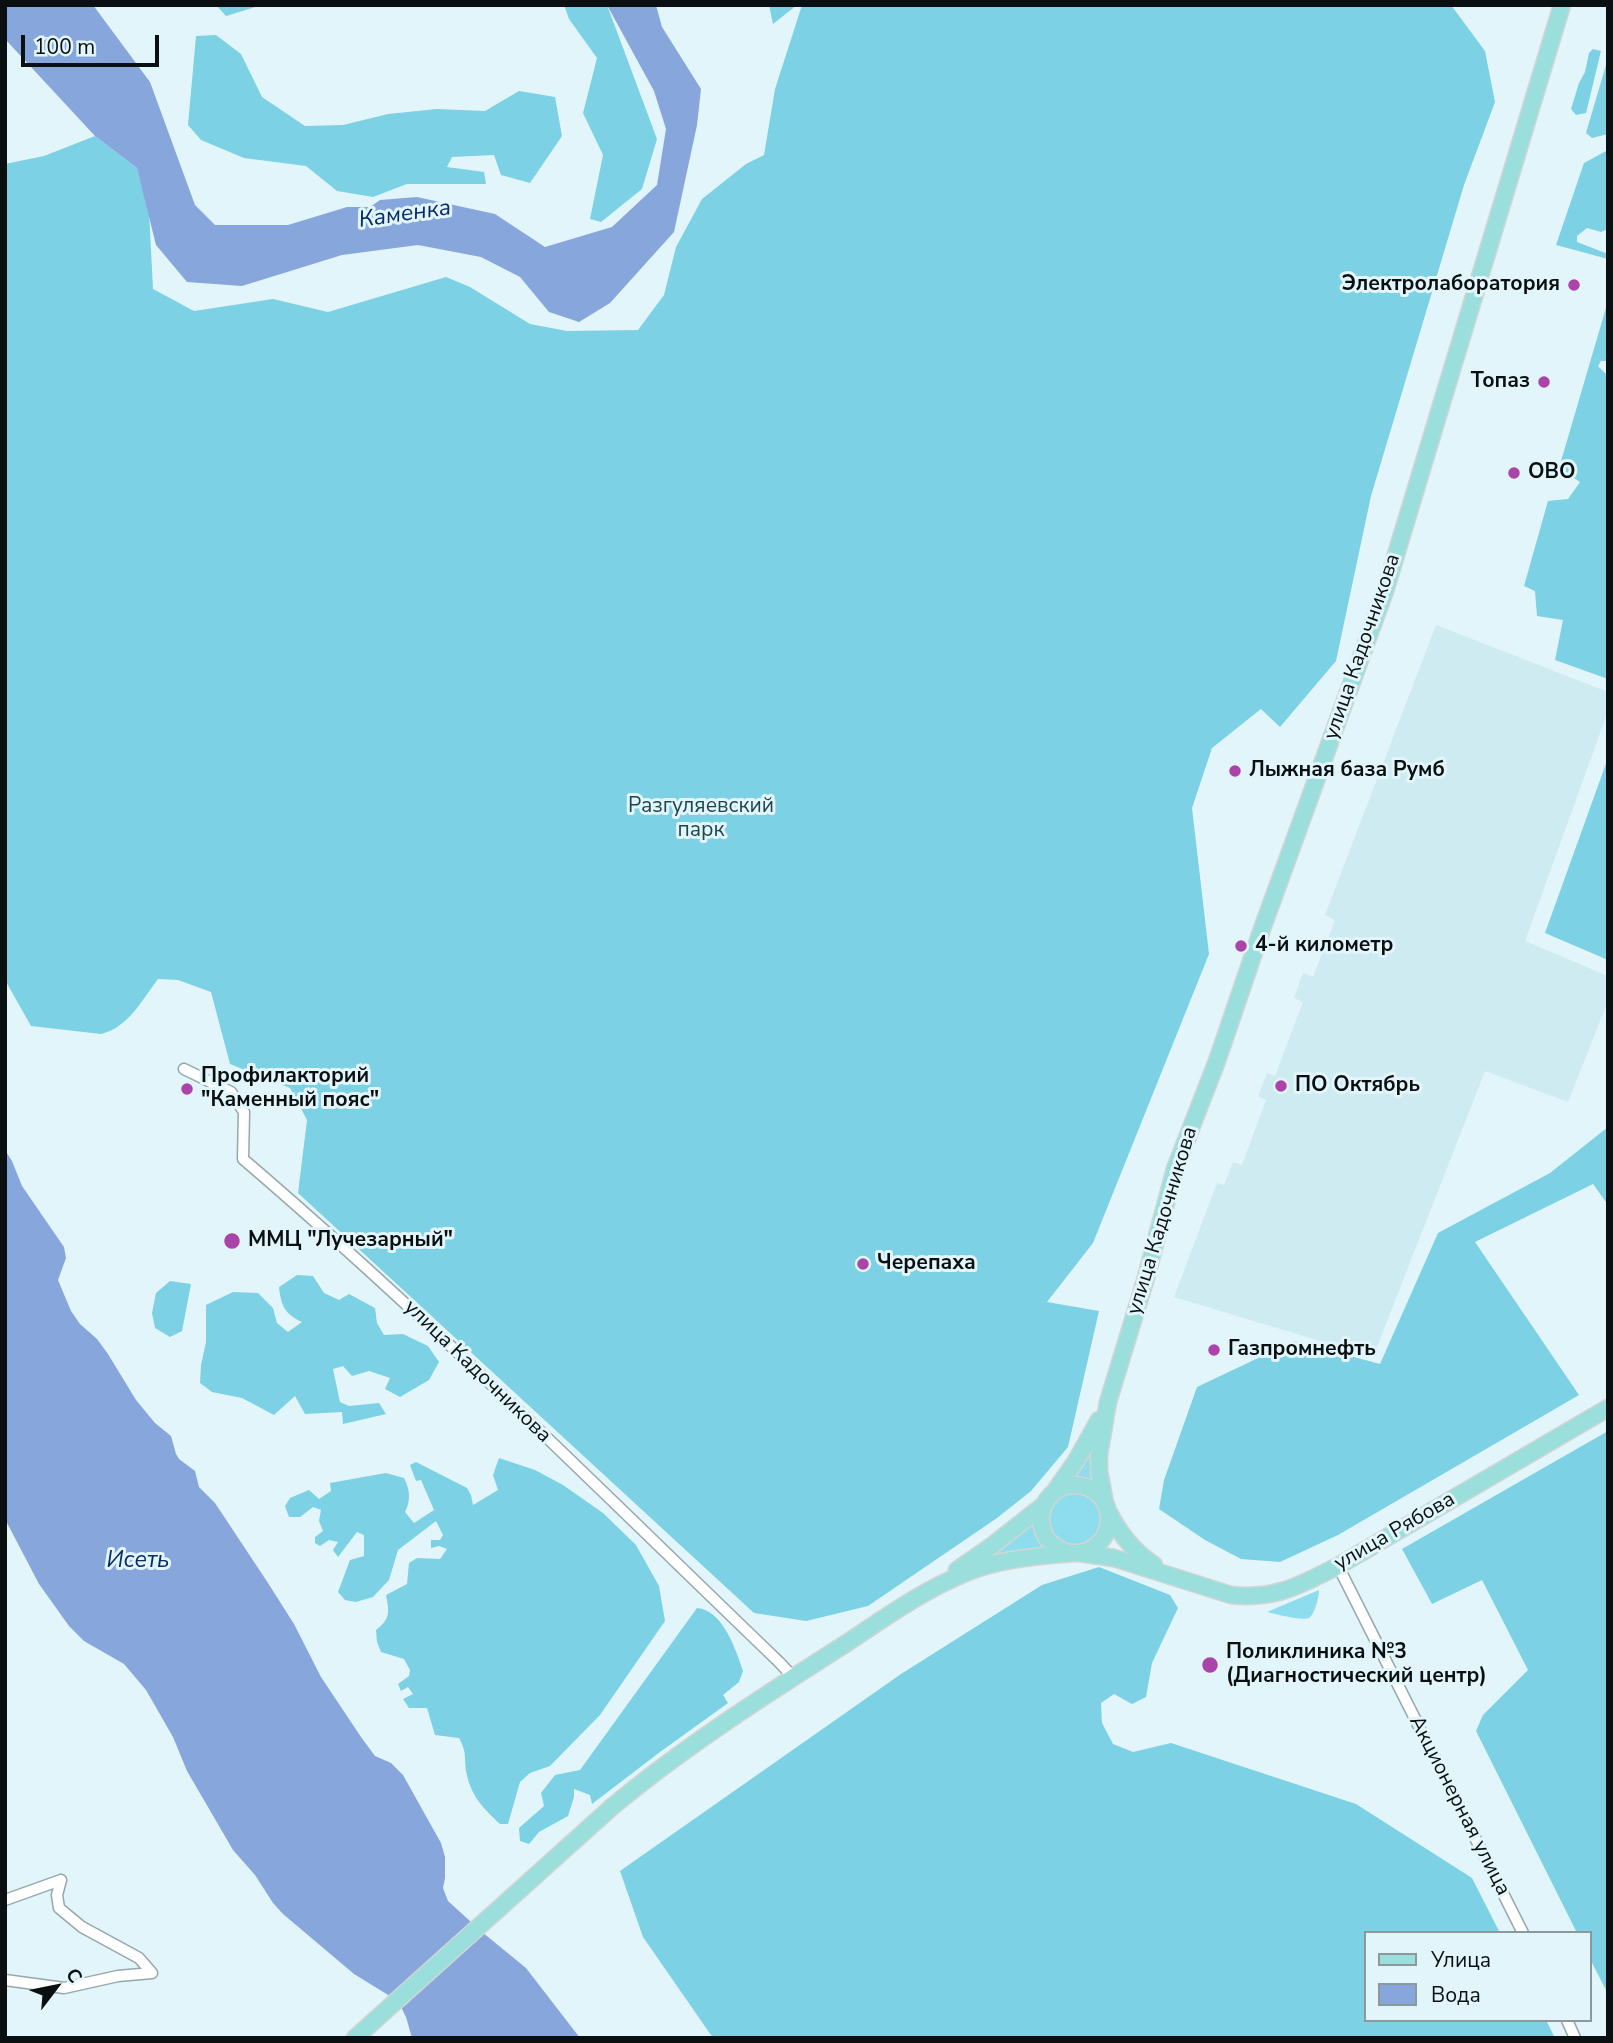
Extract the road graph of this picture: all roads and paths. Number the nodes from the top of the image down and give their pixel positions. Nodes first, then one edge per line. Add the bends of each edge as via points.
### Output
1 (1562, 5) edge
2 (184, 1069) dead end
3 (1108, 1402) junction
4 (1608, 1408) edge
5 (1050, 1498) junction
6 (1107, 1507) junction
7 (1076, 1553) junction
8 (1338, 1566) junction
9 (1168, 1574) junction
10 (930, 1590) junction
11 (793, 1677) junction
12 (5, 1900) edge
13 (1522, 1931) edge
14 (5, 1980) edge
15 (1568, 2022) edge
16 (357, 2038) edge
17 (1576, 2038) edge

1 - 3 main road, улица Кадочникова via 1385,591 1175,1169
2 - 11 street, улица Кадочникова via 231,1093 244,1112 243,1159 415,1313
3 - 5 main road
3 - 6 main road via 1099,1455
4 - 8 main road, улица Рябова
5 - 6 main road via 1063,1488 1079,1485 1094,1491
5 - 7 main road via 1041,1520 1045,1535 1056,1548
5 - 10 main road
6 - 7 main road via 1108,1527 1101,1542
6 - 9 main road via 1133,1549
7 - 9 main road via 1103,1555
7 - 10 main road via 983,1567
8 - 9 main road, улица Рябова via 1288,1590 1256,1597 1219,1592
8 - 13 street, Акционерная улица
10 - 11 main road
11 - 16 main road via 635,1788
12 - 14 street via 61,1880 59,1908 82,1927 139,1958 152,1973 64,1988
15 - 17 street

